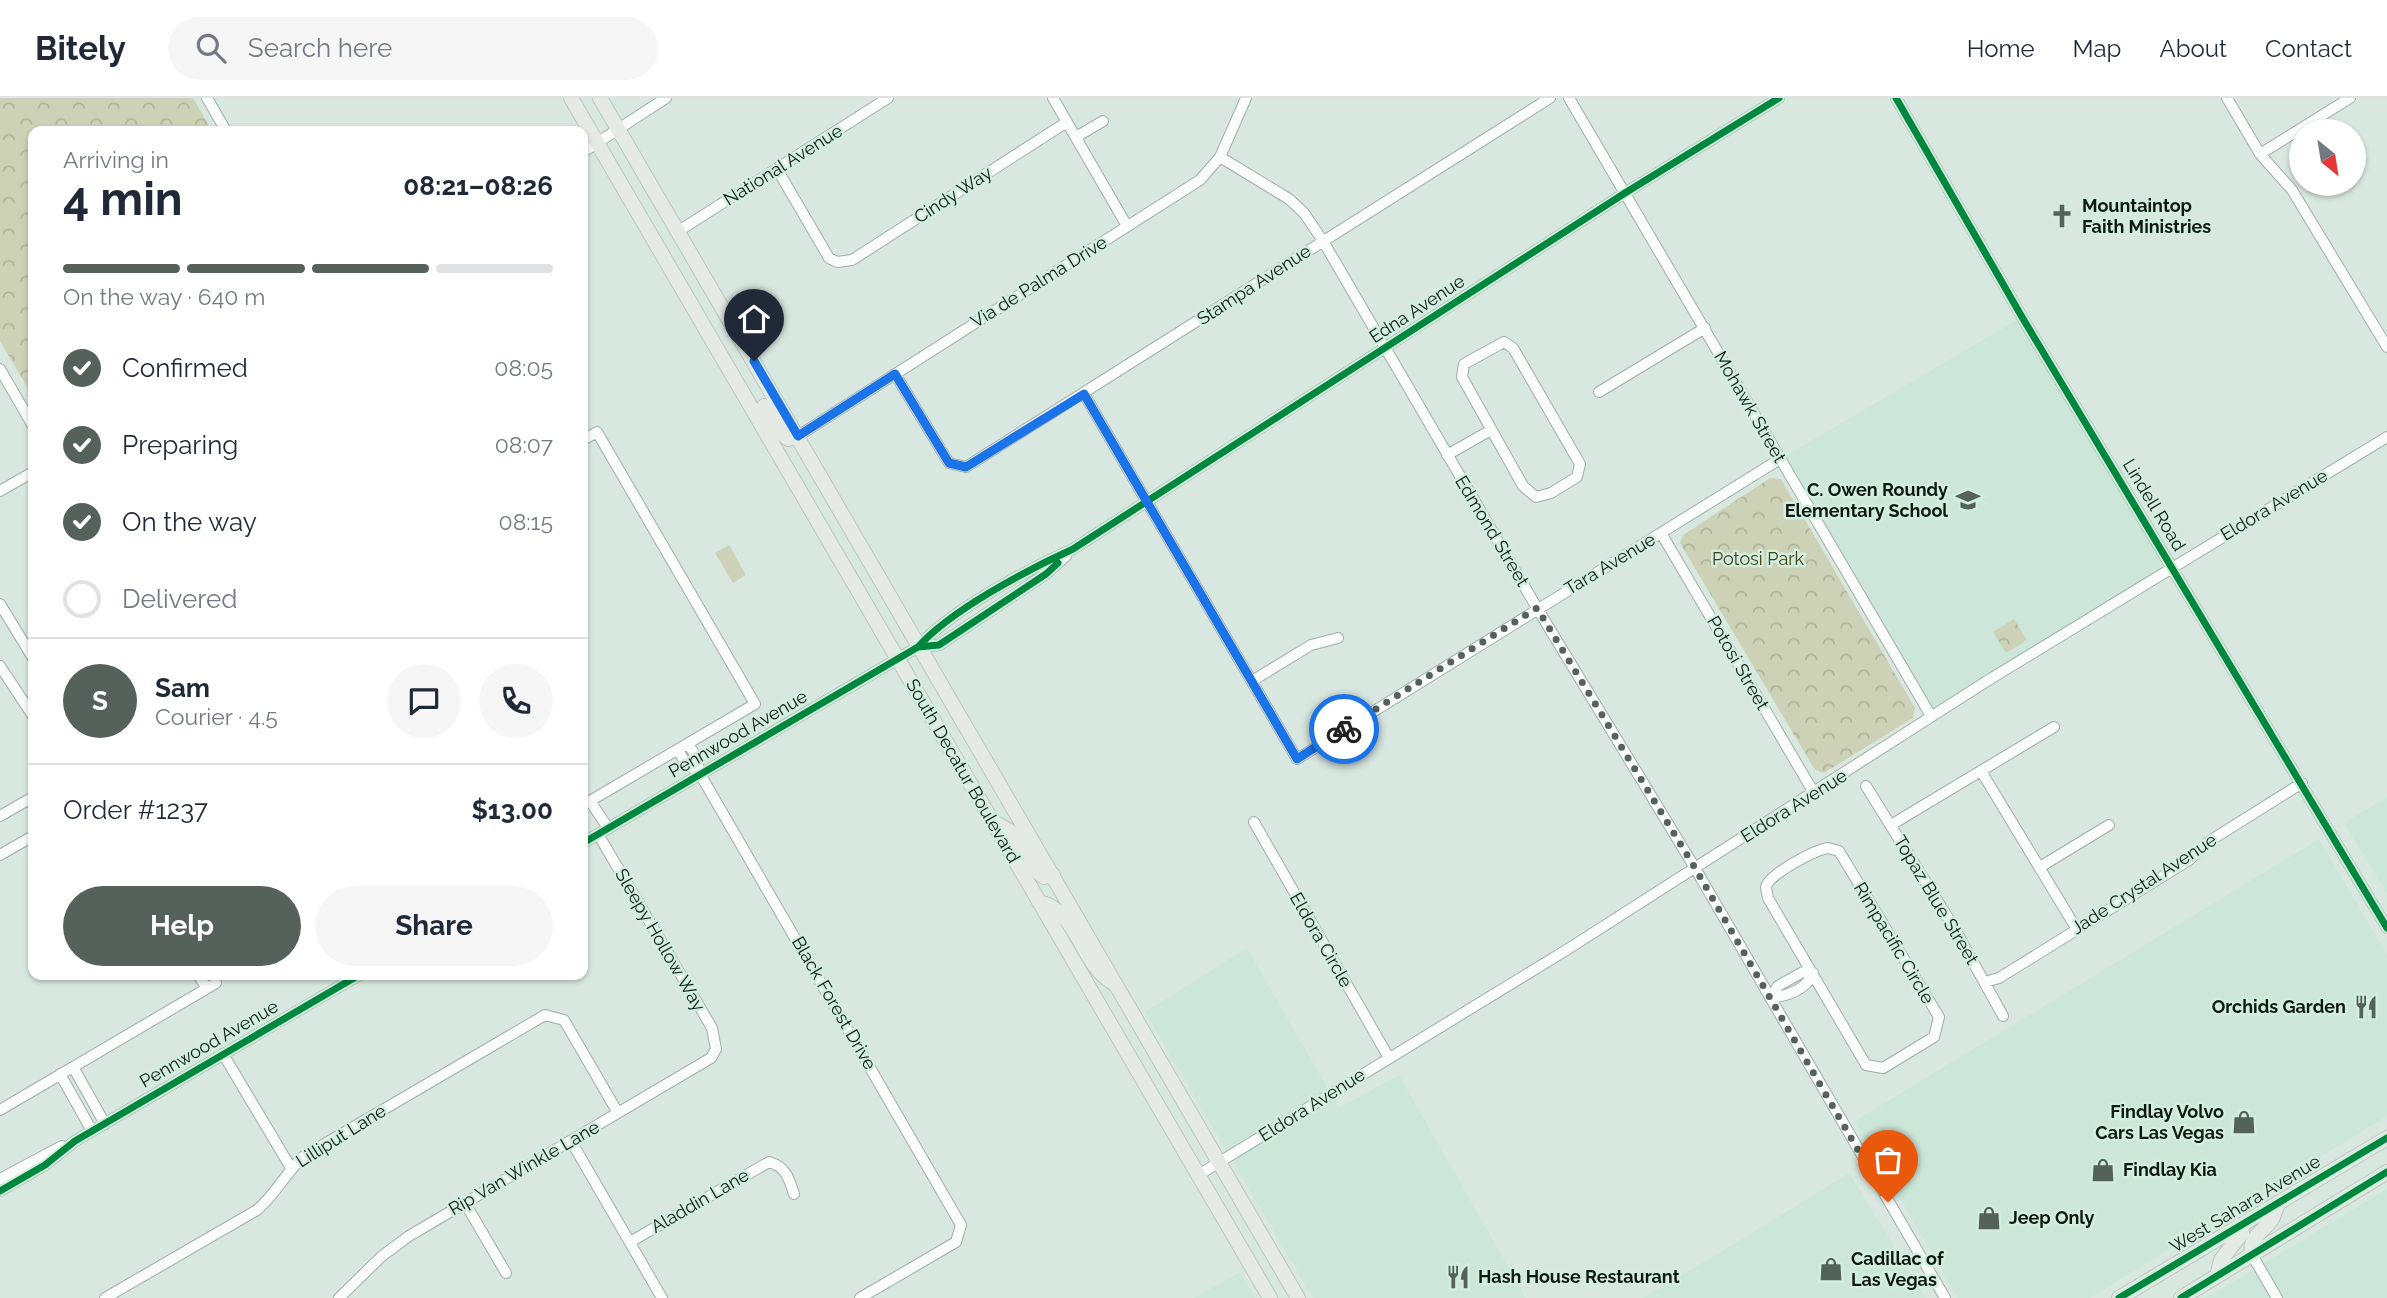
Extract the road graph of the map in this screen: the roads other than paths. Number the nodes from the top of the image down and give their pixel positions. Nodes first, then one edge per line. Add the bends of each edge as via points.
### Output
1 (207, 98) edge
2 (571, 98) edge
3 (600, 98) edge
4 (666, 98) edge
5 (888, 98) edge
6 (1053, 98) edge
7 (1246, 98) edge
8 (1550, 98) edge
9 (1569, 98) edge
10 (1779, 98) edge
11 (1896, 98) edge
12 (2227, 98) edge
13 (2350, 98) edge
14 (1103, 121) dead end
15 (1067, 122) junction
16 (223, 126) edge
17 (587, 126) edge
18 (588, 127) edge
19 (619, 130) junction
20 (1076, 137) junction
21 (597, 143) junction
22 (588, 149) edge
23 (2260, 154) junction
24 (1220, 157) junction
25 (777, 169) junction
26 (1625, 193) junction
27 (1127, 226) junction
28 (677, 232) junction
29 (1323, 241) junction
30 (1704, 328) junction
31 (2387, 347) edge
32 (1384, 349) junction
33 (0, 369) edge
34 (895, 374) junction
35 (740, 385) junction
36 (1599, 392) dead end
37 (1084, 394) junction
38 (28, 417) edge
39 (1491, 430) junction
40 (798, 436) junction
41 (588, 437) edge
42 (2387, 437) edge
43 (1447, 455) junction
44 (1780, 459) junction
45 (28, 475) edge
46 (0, 491) edge
47 (1146, 502) junction
48 (1661, 533) junction
49 (2172, 567) junction
50 (0, 604) edge
51 (1537, 608) junction
52 (1338, 638) dead end
53 (28, 650) edge
54 (908, 653) junction
55 (0, 666) edge
56 (1252, 681) junction
57 (28, 708) edge
58 (1931, 716) junction
59 (2054, 727) dead end
60 (683, 747) junction
61 (1981, 771) junction
62 (701, 774) junction
63 (2302, 783) junction
64 (1866, 786) dead end
65 (1814, 793) junction
66 (588, 796) edge
67 (28, 800) edge
68 (588, 801) edge
69 (0, 816) edge
70 (992, 821) junction
71 (1254, 822) dead end
72 (1891, 825) junction
73 (2109, 825) dead end
74 (603, 831) junction
75 (28, 839) edge
76 (588, 840) edge
77 (0, 855) edge
78 (2040, 867) junction
79 (1695, 868) junction
80 (1053, 874) junction
81 (1039, 902) junction
82 (2076, 928) junction
83 (2387, 928) edge
84 (1813, 973) junction
85 (204, 980) edge
86 (350, 980) edge
87 (1985, 982) junction
88 (1117, 986) junction
89 (1770, 998) junction
90 (2003, 1016) dead end
91 (716, 1049) joint
92 (223, 1054) junction
93 (1389, 1058) junction
94 (73, 1067) junction
95 (60, 1074) junction
96 (0, 1110) edge
97 (618, 1113) junction
98 (105, 1124) junction
99 (92, 1131) junction
100 (2387, 1138) edge
101 (75, 1141) junction
102 (571, 1141) junction
103 (1220, 1163) junction
104 (291, 1168) junction
105 (2387, 1172) edge
106 (1200, 1174) junction
107 (0, 1179) edge
108 (0, 1191) edge
109 (794, 1194) dead end
110 (2279, 1202) junction
111 (465, 1203) junction
112 (2240, 1225) junction
113 (630, 1242) junction
114 (2252, 1255) junction
115 (506, 1273) dead end
116 (2217, 1276) junction
117 (1295, 1292) edge
118 (105, 1298) edge
119 (339, 1298) edge
120 (662, 1298) edge
121 (860, 1298) edge
122 (1270, 1298) edge
123 (1276, 1298) edge
124 (1945, 1298) edge
125 (2119, 1298) edge
126 (2181, 1298) edge
127 (2277, 1298) edge

1 - 16 street
2 - 17 main road, South Decatur Boulevard
3 - 19 main road, South Decatur Boulevard
4 - 19 street
5 - 25 street, National Avenue
6 - 15 street
7 - 24 street, Via de Palma Drive
8 - 29 street, Stampa Avenue
9 - 26 street, Mohawk Street
10 - 26 street, Edna Avenue
11 - 49 street, Lindell Road
12 - 23 street
13 - 23 street
14 - 20 street
15 - 20 street
15 - 25 street, Cindy Way via 852,260 829,258
18 - 21 main road, South Decatur Boulevard
19 - 21 street
19 - 28 main road, South Decatur Boulevard
20 - 27 street
21 - 22 street
21 - 35 main road, South Decatur Boulevard
23 - 31 street via 2292,190
24 - 27 street, Via de Palma Drive via 1200,180
24 - 29 street, Edmond Street via 1289,199
25 - 28 street, National Avenue
26 - 30 street, Mohawk Street
26 - 32 street, Edna Avenue
27 - 34 street, Via de Palma Drive
28 - 40 main road, South Decatur Boulevard
29 - 32 street, Edmond Street
29 - 37 street, Stampa Avenue
30 - 36 street
30 - 44 street, Mohawk Street
32 - 43 street, Edmond Street
32 - 47 street, Edna Avenue
33 - 38 street
34 - 37 street, Stampa Avenue via 949,463 957,468 966,467
34 - 40 street, Via de Palma Drive
35 - 40 main road via 751,384 788,439
35 - 54 main road, South Decatur Boulevard
37 - 47 street
39 - 39 street via 1523,486 1536,497 1577,477 1578,457 1513,348 1504,342 1464,364 1462,370 1465,385
39 - 43 street
40 - 54 main road, South Decatur Boulevard
41 - 60 street via 597,432 755,704
42 - 49 street, Eldora Avenue
43 - 51 street, Edmond Street
44 - 48 street, Tara Avenue
44 - 58 street, Mohawk Street
45 - 46 street
47 - 54 street, Edna Avenue via 939,645
47 - 56 street
48 - 51 street, Tara Avenue
48 - 65 street, Potosi Street
49 - 58 street, Eldora Avenue
49 - 63 street, Lindell Road
50 - 53 street
51 - 56 street, Tara Avenue via 1297,759
51 - 79 street, Edmond Street
52 - 56 street via 1311,645
54 - 62 street, Pennwood Avenue
54 - 70 main road, South Decatur Boulevard
54 - 80 main road, South Decatur Boulevard
55 - 57 street
58 - 65 street, Eldora Avenue
59 - 61 street
60 - 62 street, Black Forest Drive via 685,762
60 - 66 street
61 - 72 street
61 - 78 street
62 - 74 street, Pennwood Avenue
62 - 121 street, Black Forest Drive via 956,1213 961,1234 956,1242
63 - 82 street, Jade Crystal Avenue via 2208,842 2189,860
63 - 83 street, Lindell Road
64 - 72 street, Topaz Blue Street
65 - 79 street, Eldora Avenue
67 - 69 street
68 - 74 street, Sleepy Hollow Way
70 - 80 main road via 1010,831 1039,873 1044,877
70 - 81 main road, South Decatur Boulevard
71 - 93 street, Eldora Circle
72 - 87 street, Topaz Blue Street
73 - 78 street
74 - 76 street, Pennwood Avenue
74 - 91 street, Sleepy Hollow Way via 712,1028
75 - 77 street
78 - 82 street
79 - 89 street, Edmond Street
79 - 93 street, Eldora Avenue
80 - 88 main road, South Decatur Boulevard
81 - 88 main road via 1051,904 1062,914 1095,970
81 - 106 main road, South Decatur Boulevard
82 - 87 street, Jade Crystal Avenue via 1999,978
84 - 84 street, Rimpacific Circle via 1866,1065 1883,1068 1934,1037 1939,1017 1839,851 1828,848 1817,849 1772,878 1766,887 1768,898
84 - 89 street via 1809,983 1785,996
85 - 94 street via 211,986
86 - 92 street, Pennwood Avenue
87 - 90 street, Topaz Blue Street
88 - 103 main road, South Decatur Boulevard
89 - 124 street, Edmond Street
91 - 97 street, Rip Van Winkle Lane via 711,1058
92 - 98 street, Pennwood Avenue
92 - 104 street
93 - 103 street, Eldora Avenue
94 - 95 street
94 - 98 street
95 - 96 street
95 - 99 street
97 - 102 street, Rip Van Winkle Lane
97 - 104 street, Lilliput Lane via 564,1020 545,1015 304,1156
98 - 99 street, Pennwood Avenue
99 - 101 street, Pennwood Avenue
100 - 110 main road, West Sahara Avenue
101 - 107 street, Pennwood Avenue
101 - 108 street, Pennwood Avenue
102 - 111 street, Rip Van Winkle Lane
102 - 113 street
103 - 106 street, Eldora Avenue
103 - 117 main road, South Decatur Boulevard
104 - 118 street, Lilliput Lane via 257,1210
105 - 114 main road
106 - 122 main road, South Decatur Boulevard
109 - 113 street, Aladdin Lane via 787,1173 769,1162
110 - 112 main road, West Sahara Avenue
110 - 114 main road via 2270,1222 2254,1238
111 - 115 street
111 - 119 street, Rip Van Winkle Lane via 391,1249
112 - 116 main road via 2242,1233 2221,1260
112 - 125 main road, West Sahara Avenue
113 - 120 street
114 - 116 main road
114 - 127 street
116 - 126 main road
117 - 123 main road

